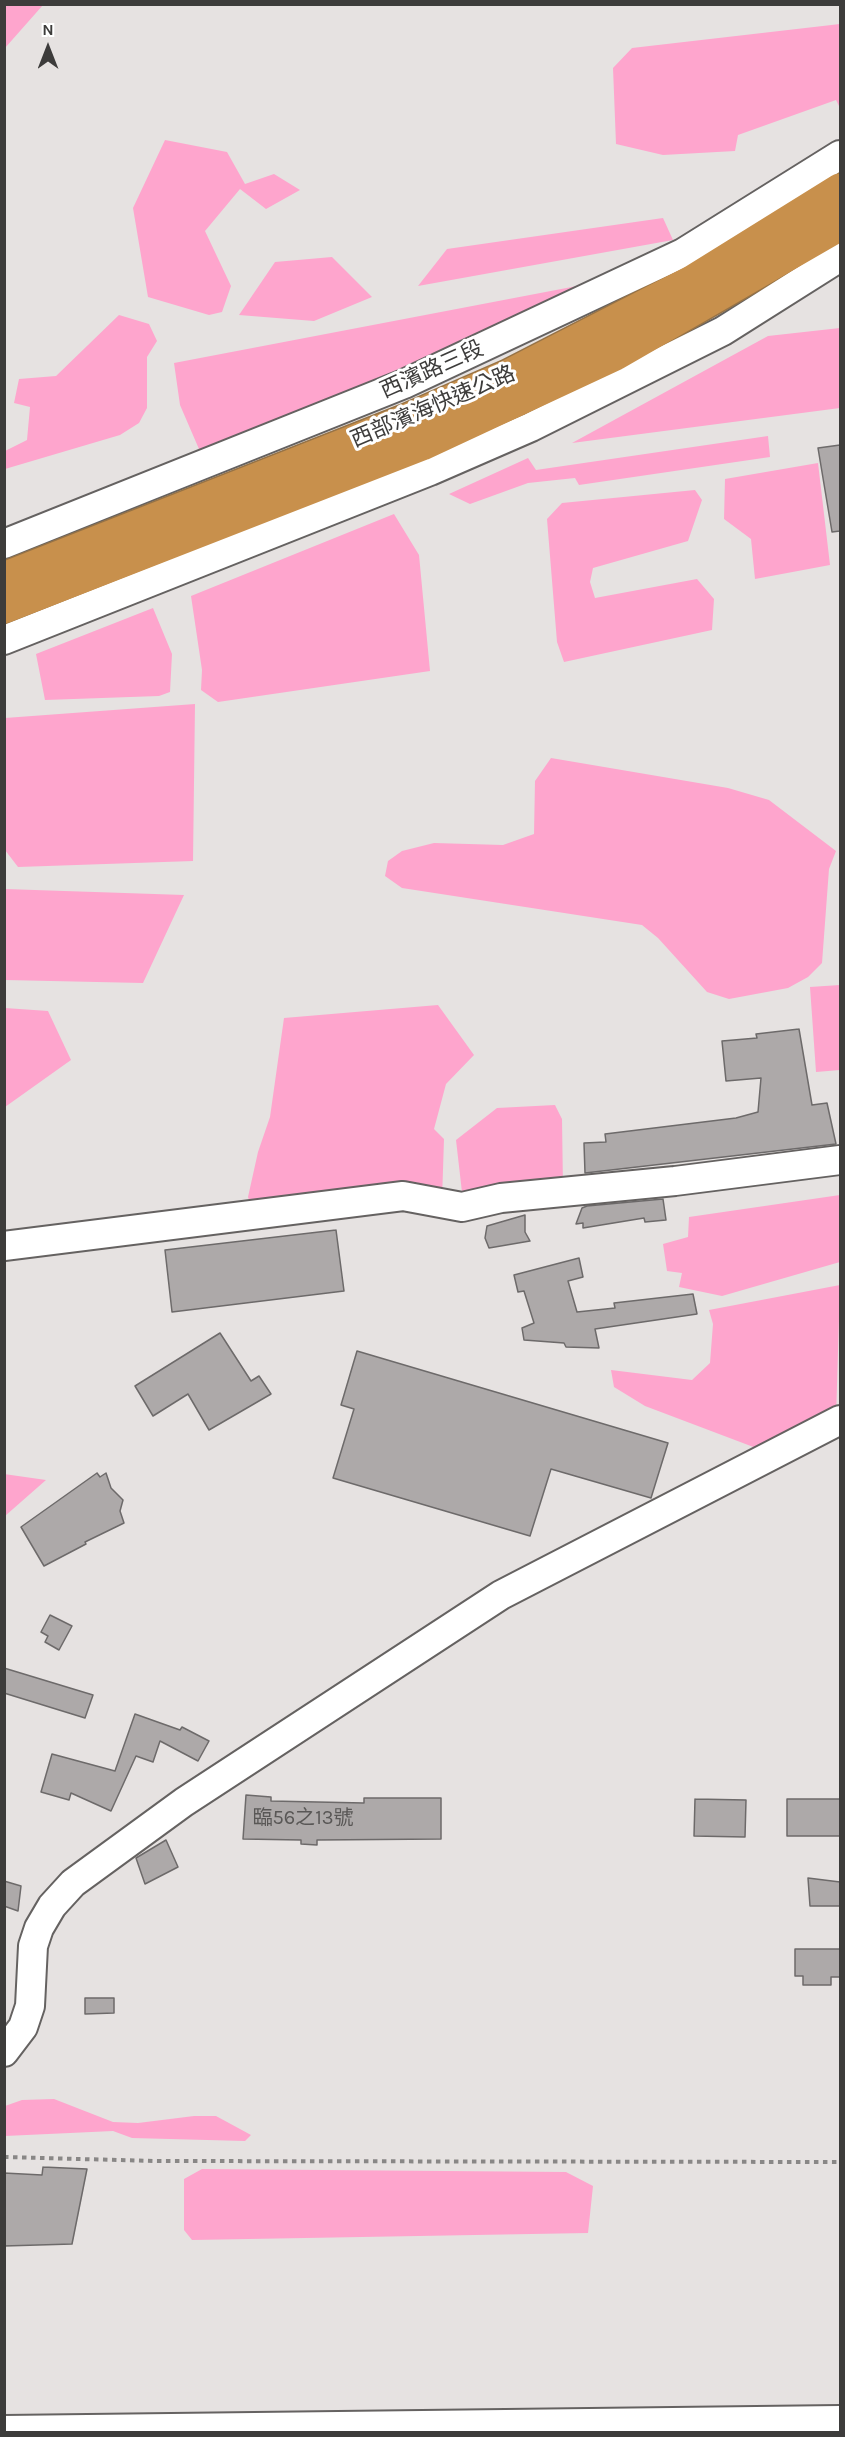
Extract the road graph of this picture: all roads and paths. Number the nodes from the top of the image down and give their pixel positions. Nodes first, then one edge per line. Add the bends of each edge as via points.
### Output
1 (840, 155) edge
2 (840, 190) edge
3 (840, 224) edge
4 (840, 257) edge
5 (694, 295) junction
6 (4, 544) edge
7 (4, 579) edge
8 (4, 607) edge
9 (4, 640) edge
10 (840, 1160) edge
11 (4, 1246) edge
12 (840, 1420) edge
13 (4, 2052) edge
14 (4, 2157) edge
15 (840, 2162) edge
16 (840, 2420) edge
17 (4, 2430) edge

1 - 6 street, 西濱路三段 via 683,253 404,384
2 - 5 highway, 西部濱海快速公路
3 - 5 highway, 西部濱海快速公路
4 - 9 street via 723,331 531,427
5 - 7 highway, 西部濱海快速公路 via 408,420
5 - 8 highway, 西部濱海快速公路 via 615,354 422,444
10 - 11 street via 501,1198 462,1207 403,1196
12 - 13 street via 501,1595 184,1802 73,1883 39,1928 33,1946 30,2006 23,2027
14 - 15 path via 156,2161
16 - 17 street

